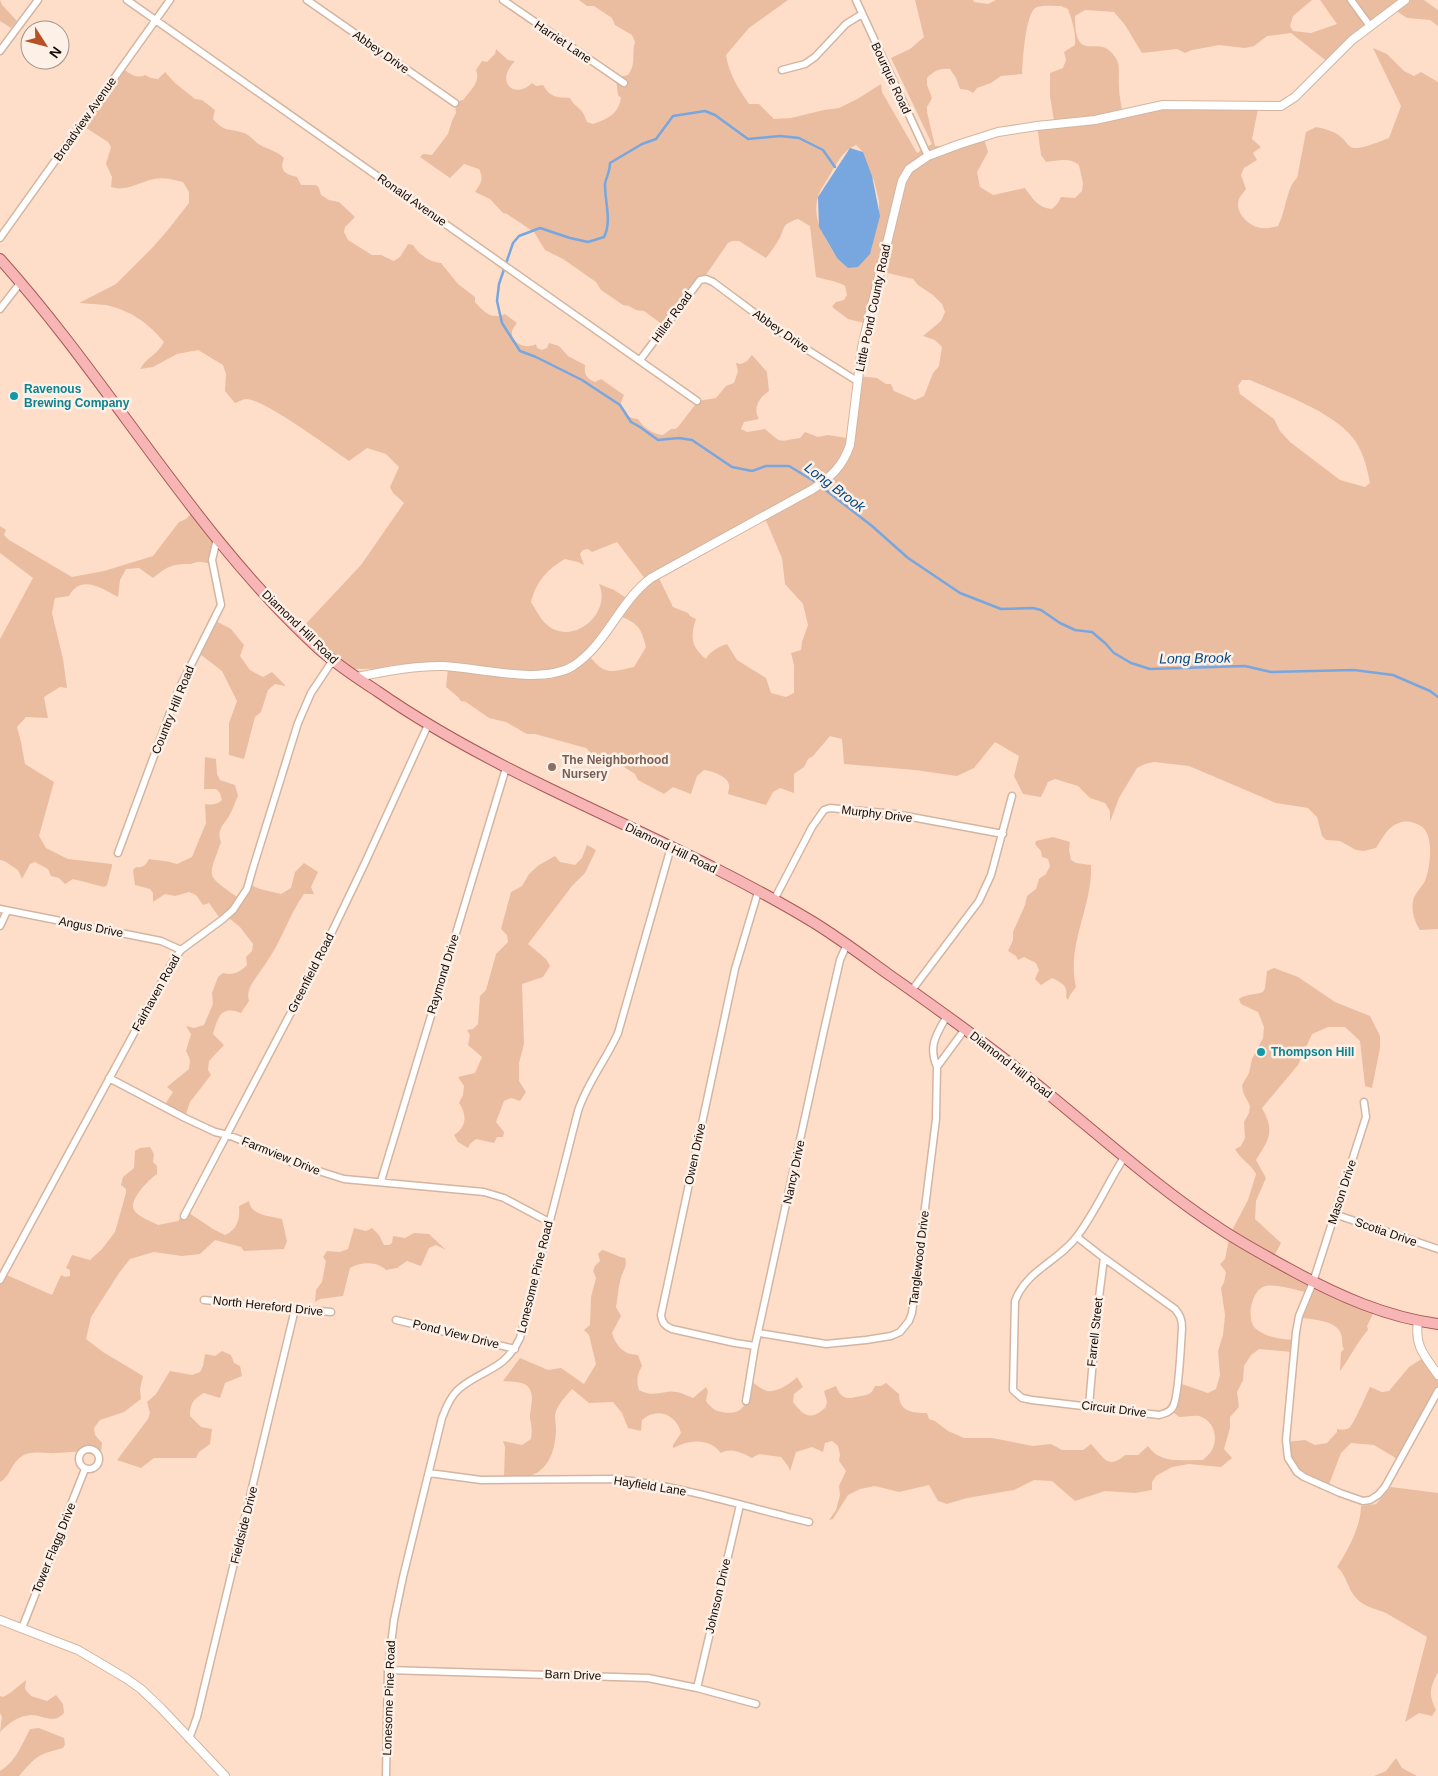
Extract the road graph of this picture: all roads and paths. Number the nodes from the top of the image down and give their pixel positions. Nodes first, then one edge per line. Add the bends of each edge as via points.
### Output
1 (38, 0) edge
2 (127, 0) edge
3 (170, 0) edge
4 (306, 0) edge
5 (503, 0) edge
6 (856, 0) edge
7 (1351, 0) edge
8 (1405, 0) edge
9 (862, 14) junction
10 (155, 21) junction
11 (1370, 26) junction
12 (0, 51) edge
13 (782, 70) dead end
14 (624, 83) dead end
15 (455, 103) dead end
16 (928, 156) junction
17 (0, 238) edge
18 (0, 259) edge
19 (706, 279) joint
20 (21, 282) junction
21 (0, 309) edge
22 (640, 360) junction
23 (857, 381) junction
24 (697, 401) dead end
25 (217, 539) junction
26 (333, 660) junction
27 (357, 678) junction
28 (428, 725) junction
29 (506, 768) junction
30 (1012, 796) dead end
31 (1003, 834) junction
32 (671, 847) junction
33 (118, 853) dead end
34 (758, 892) junction
35 (774, 900) junction
36 (0, 910) edge
37 (7, 911) junction
38 (0, 926) edge
39 (847, 944) junction
40 (181, 950) junction
41 (912, 990) junction
42 (947, 1016) junction
43 (964, 1029) junction
44 (936, 1067) junction
45 (109, 1078) junction
46 (1364, 1102) dead end
47 (228, 1135) junction
48 (1125, 1156) junction
49 (381, 1181) junction
50 (1334, 1214) junction
51 (184, 1216) dead end
52 (549, 1222) junction
53 (1077, 1236) junction
54 (1438, 1249) edge
55 (1104, 1258) junction
56 (3, 1270) edge
57 (0, 1280) edge
58 (1313, 1282) junction
59 (204, 1300) dead end
60 (295, 1309) junction
61 (332, 1312) dead end
62 (396, 1320) dead end
63 (1418, 1322) junction
64 (1438, 1324) edge
65 (759, 1332) junction
66 (755, 1346) junction
67 (515, 1349) junction
68 (1438, 1375) edge
69 (1438, 1391) edge
70 (746, 1401) dead end
71 (1089, 1406) junction
72 (86, 1469) dead end
73 (428, 1473) junction
74 (740, 1505) junction
75 (809, 1522) dead end
76 (0, 1620) edge
77 (22, 1628) junction
78 (388, 1670) junction
79 (697, 1688) junction
80 (756, 1704) dead end
81 (189, 1739) junction
82 (225, 1776) edge
83 (386, 1776) edge

1 - 12 street
2 - 10 street, Ronald Avenue
3 - 10 street, Broadview Avenue
4 - 15 street, Abbey Drive
5 - 14 street, Harriet Lane
6 - 9 street, Bourque Road
7 - 11 street
8 - 11 street, Little Pond County Road
9 - 13 street via 846,24 815,57 805,64
9 - 16 street, Bourque Road
10 - 17 street, Broadview Avenue
10 - 22 street, Ronald Avenue
11 - 16 street, Little Pond County Road via 1295,97 1281,106 1163,105 1095,120 998,132
16 - 23 street, Little Pond County Road via 909,169 902,181 862,347
18 - 20 main road, Diamond Hill Road
19 - 22 street, Hiller Road via 700,280
19 - 23 street, Abbey Drive via 787,337
20 - 21 street
20 - 25 main road, Diamond Hill Road
22 - 24 street, Ronald Avenue
23 - 27 street, Little Pond County Road via 850,445 834,474 813,489 651,578 634,592 592,650 567,669 528,675 443,666 408,668
25 - 26 main road, Diamond Hill Road via 282,613
25 - 33 street, Country Hill Road via 212,560 221,605 178,691
26 - 27 main road, Diamond Hill Road
26 - 40 street, Fairhaven Road via 311,693 298,723 244,895 224,919
27 - 28 main road, Diamond Hill Road
28 - 29 main road, Diamond Hill Road
28 - 47 street, Greenfield Road via 338,921 239,1108
29 - 32 main road, Diamond Hill Road
29 - 49 street, Raymond Drive
30 - 31 street
31 - 35 street, Murphy Drive via 895,814 830,808 824,810 812,827
31 - 41 street via 991,875 979,901
32 - 34 main road, Diamond Hill Road
32 - 52 street, Lonesome Pine Road via 624,1016 612,1047 582,1097
34 - 35 main road, Diamond Hill Road
34 - 66 street, Owen Drive via 735,969 661,1315 665,1326 672,1329
35 - 39 main road, Diamond Hill Road
36 - 37 street, Angus Drive
37 - 38 street
37 - 40 street, Angus Drive via 161,941
39 - 41 main road, Diamond Hill Road
39 - 65 street, Nancy Drive via 840,960 824,1030
40 - 45 street, Fairhaven Road
41 - 42 main road, Diamond Hill Road
42 - 43 main road, Diamond Hill Road
42 - 44 street, Tanglewood Drive via 934,1040 932,1057
43 - 44 street
43 - 48 main road, Diamond Hill Road
44 - 65 street, Tanglewood Drive via 935,1134 912,1313 905,1327 891,1336 836,1344 799,1341
45 - 47 street, Farmview Drive via 184,1118
45 - 56 street, Fairhaven Road
46 - 50 street, Mason Drive via 1366,1116
47 - 49 street, Farmview Drive via 324,1173
47 - 51 street, Greenfield Road
48 - 53 street, Circuit Drive
48 - 58 main road, Diamond Hill Road via 1219,1228
49 - 52 street, Farmview Drive via 484,1192 504,1198
50 - 54 street, Scotia Drive
50 - 58 street, Mason Drive
52 - 67 street, Lonesome Pine Road
53 - 55 street, Circuit Drive
53 - 71 street, Circuit Drive via 1028,1279 1017,1295 1013,1390 1022,1398
55 - 71 street, Farrell Street
55 - 71 street, Circuit Drive via 1175,1309 1182,1319 1176,1394 1167,1413
56 - 57 street, Fairhaven Road
58 - 63 main road, Diamond Hill Road via 1383,1312
58 - 69 street, Mason Drive via 1299,1316 1291,1381 1286,1451 1297,1472 1340,1493 1363,1501 1370,1500 1385,1487
59 - 60 street, North Hereford Drive
60 - 61 street, North Hereford Drive
60 - 81 street, Fieldside Drive via 197,1717
62 - 67 street, Pond View Drive
63 - 64 main road, Diamond Hill Road
63 - 68 street via 1418,1344
65 - 66 street, Nancy Drive
66 - 70 street, Nancy Drive
67 - 73 street, Lonesome Pine Road via 501,1363 453,1395 442,1418
72 - 77 street, Tower Flagg Drive
73 - 74 street, Hayfield Lane via 481,1480 634,1481
73 - 78 street, Lonesome Pine Road via 401,1585
74 - 75 street, Hayfield Lane
74 - 79 street, Johnson Drive
76 - 77 street
77 - 81 street via 78,1650 112,1669 150,1698
78 - 79 street, Barn Drive via 629,1676
78 - 83 street, Lonesome Pine Road
79 - 80 street, Barn Drive
81 - 82 street

